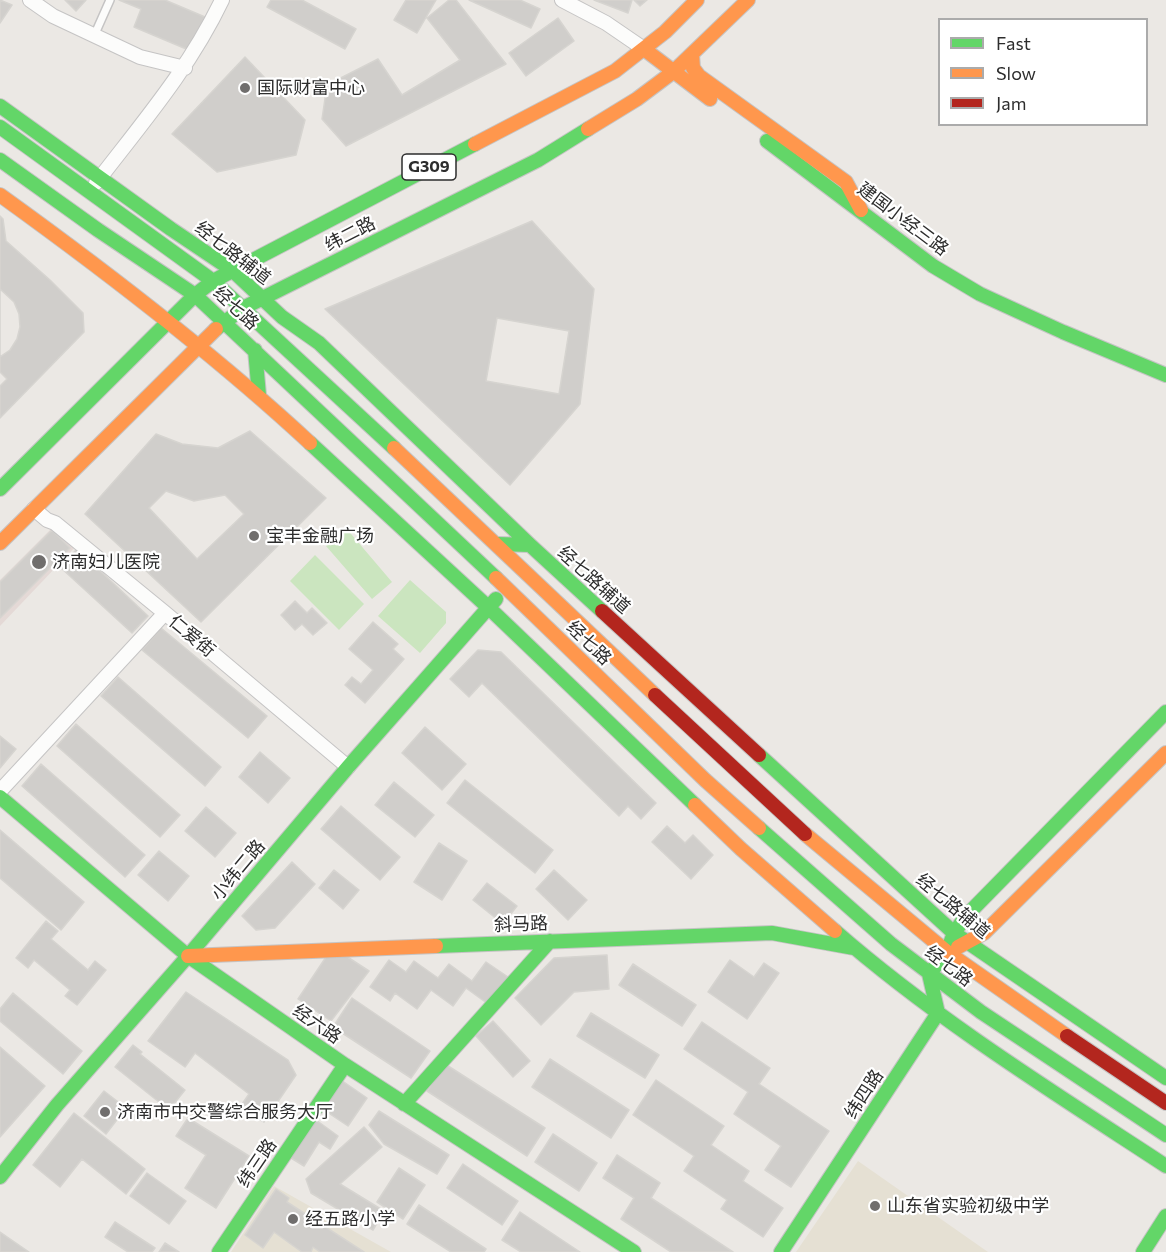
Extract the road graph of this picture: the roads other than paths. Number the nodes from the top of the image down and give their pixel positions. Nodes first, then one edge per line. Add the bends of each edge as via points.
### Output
1 (30, 0) edge
2 (110, 0) edge
3 (222, 0) edge
4 (562, 0) edge
5 (697, 0) edge
6 (748, 0) edge
7 (94, 36) junction
8 (644, 49) junction
9 (692, 54) junction
10 (185, 68) junction
11 (673, 72) junction
12 (0, 106) edge
13 (0, 127) edge
14 (0, 160) edge
15 (822, 172) junction
16 (100, 178) junction
17 (89, 193) junction
18 (0, 195) edge
19 (171, 229) junction
20 (172, 252) junction
21 (232, 270) junction
22 (213, 281) junction
23 (195, 295) junction
24 (262, 298) junction
25 (243, 308) junction
26 (224, 321) junction
27 (168, 322) junction
28 (198, 347) junction
29 (255, 350) junction
30 (1166, 375) edge
31 (259, 395) junction
32 (0, 488) edge
33 (34, 509) junction
34 (0, 543) edge
35 (497, 544) junction
36 (530, 545) junction
37 (505, 587) junction
38 (489, 608) junction
39 (165, 613) junction
40 (1166, 712) edge
41 (1166, 753) edge
42 (348, 767) junction
43 (0, 791) edge
44 (0, 797) edge
45 (954, 933) junction
46 (550, 941) junction
47 (967, 944) junction
48 (854, 948) junction
49 (947, 952) junction
50 (188, 956) junction
51 (929, 974) junction
52 (938, 1013) junction
53 (345, 1065) junction
54 (1166, 1078) edge
55 (1166, 1103) edge
56 (404, 1104) junction
57 (1166, 1135) edge
58 (1166, 1166) edge
59 (0, 1177) edge
60 (1166, 1216) edge
61 (219, 1252) edge
62 (634, 1252) edge
63 (781, 1252) edge
64 (1143, 1252) edge

1 - 7 street
2 - 7 lane
3 - 10 street
4 - 8 street
5 - 8 main road, 纬二路 / G309
6 - 9 main road, 纬二路 / G309
7 - 10 street via 140,57
8 - 11 main road
8 - 21 main road, 纬二路 / G309 via 615,71 542,111
9 - 11 main road, 纬二路 / G309
9 - 15 main road via 693,68 699,76
10 - 16 street
11 - 15 main road
11 - 24 main road, 纬二路 / G309 via 538,160
12 - 16 main road, 经七路辅道
13 - 17 main road, 经七路
14 - 23 main road, 经七路
15 - 30 main road, 建国小经三路 via 846,182 861,210 933,266 980,294
16 - 17 street
16 - 19 main road, 经七路辅道
17 - 20 main road, 经七路
18 - 27 main road
19 - 20 main road
19 - 21 main road, 经七路辅道
20 - 22 main road, 经七路
21 - 22 main road, 纬二路 / G309
21 - 24 main road, 经七路辅道
22 - 23 main road, 纬二路 / G309
22 - 25 main road, 经七路
23 - 26 main road, 经七路
23 - 27 main road, 纬二路 / G309
24 - 25 main road, 纬二路 / G309
24 - 36 main road, 经七路辅道 via 319,343
25 - 26 main road, 纬二路 / G309
25 - 35 main road, 经七路
26 - 28 main road, 纬二路 / G309
26 - 29 main road, 经七路
27 - 28 main road
27 - 32 main road, 纬二路 / G309
28 - 31 main road
28 - 33 main road, 纬二路 / G309
29 - 31 main road
29 - 37 main road, 经七路
31 - 38 main road
33 - 34 main road, 纬二路 / G309
33 - 39 street, 仁爱街
35 - 36 main road
35 - 49 main road, 经七路 via 800,830
36 - 45 main road, 经七路辅道
37 - 38 main road, 小纬二路
37 - 51 main road, 经七路 via 705,780
38 - 42 main road, 小纬二路
38 - 48 main road via 741,849
39 - 42 street, 仁爱街
39 - 43 street
40 - 45 main road via 966,916
41 - 47 main road via 984,933
42 - 50 main road, 小纬二路
44 - 50 main road, 经六路
45 - 47 main road, 经七路辅道
45 - 49 main road
46 - 48 main road, 斜马路 via 772,933
46 - 50 main road, 斜马路
46 - 56 main road
47 - 49 main road
47 - 54 main road, 经七路辅道
48 - 52 main road
49 - 51 main road
49 - 55 main road, 经七路
50 - 53 main road, 经六路
50 - 59 main road, 小纬二路 via 57,1105
51 - 52 main road
51 - 57 main road, 经七路
52 - 58 main road
52 - 63 main road, 纬四路
53 - 56 main road, 经六路
53 - 61 main road, 纬三路
56 - 62 main road, 经六路
60 - 64 main road

